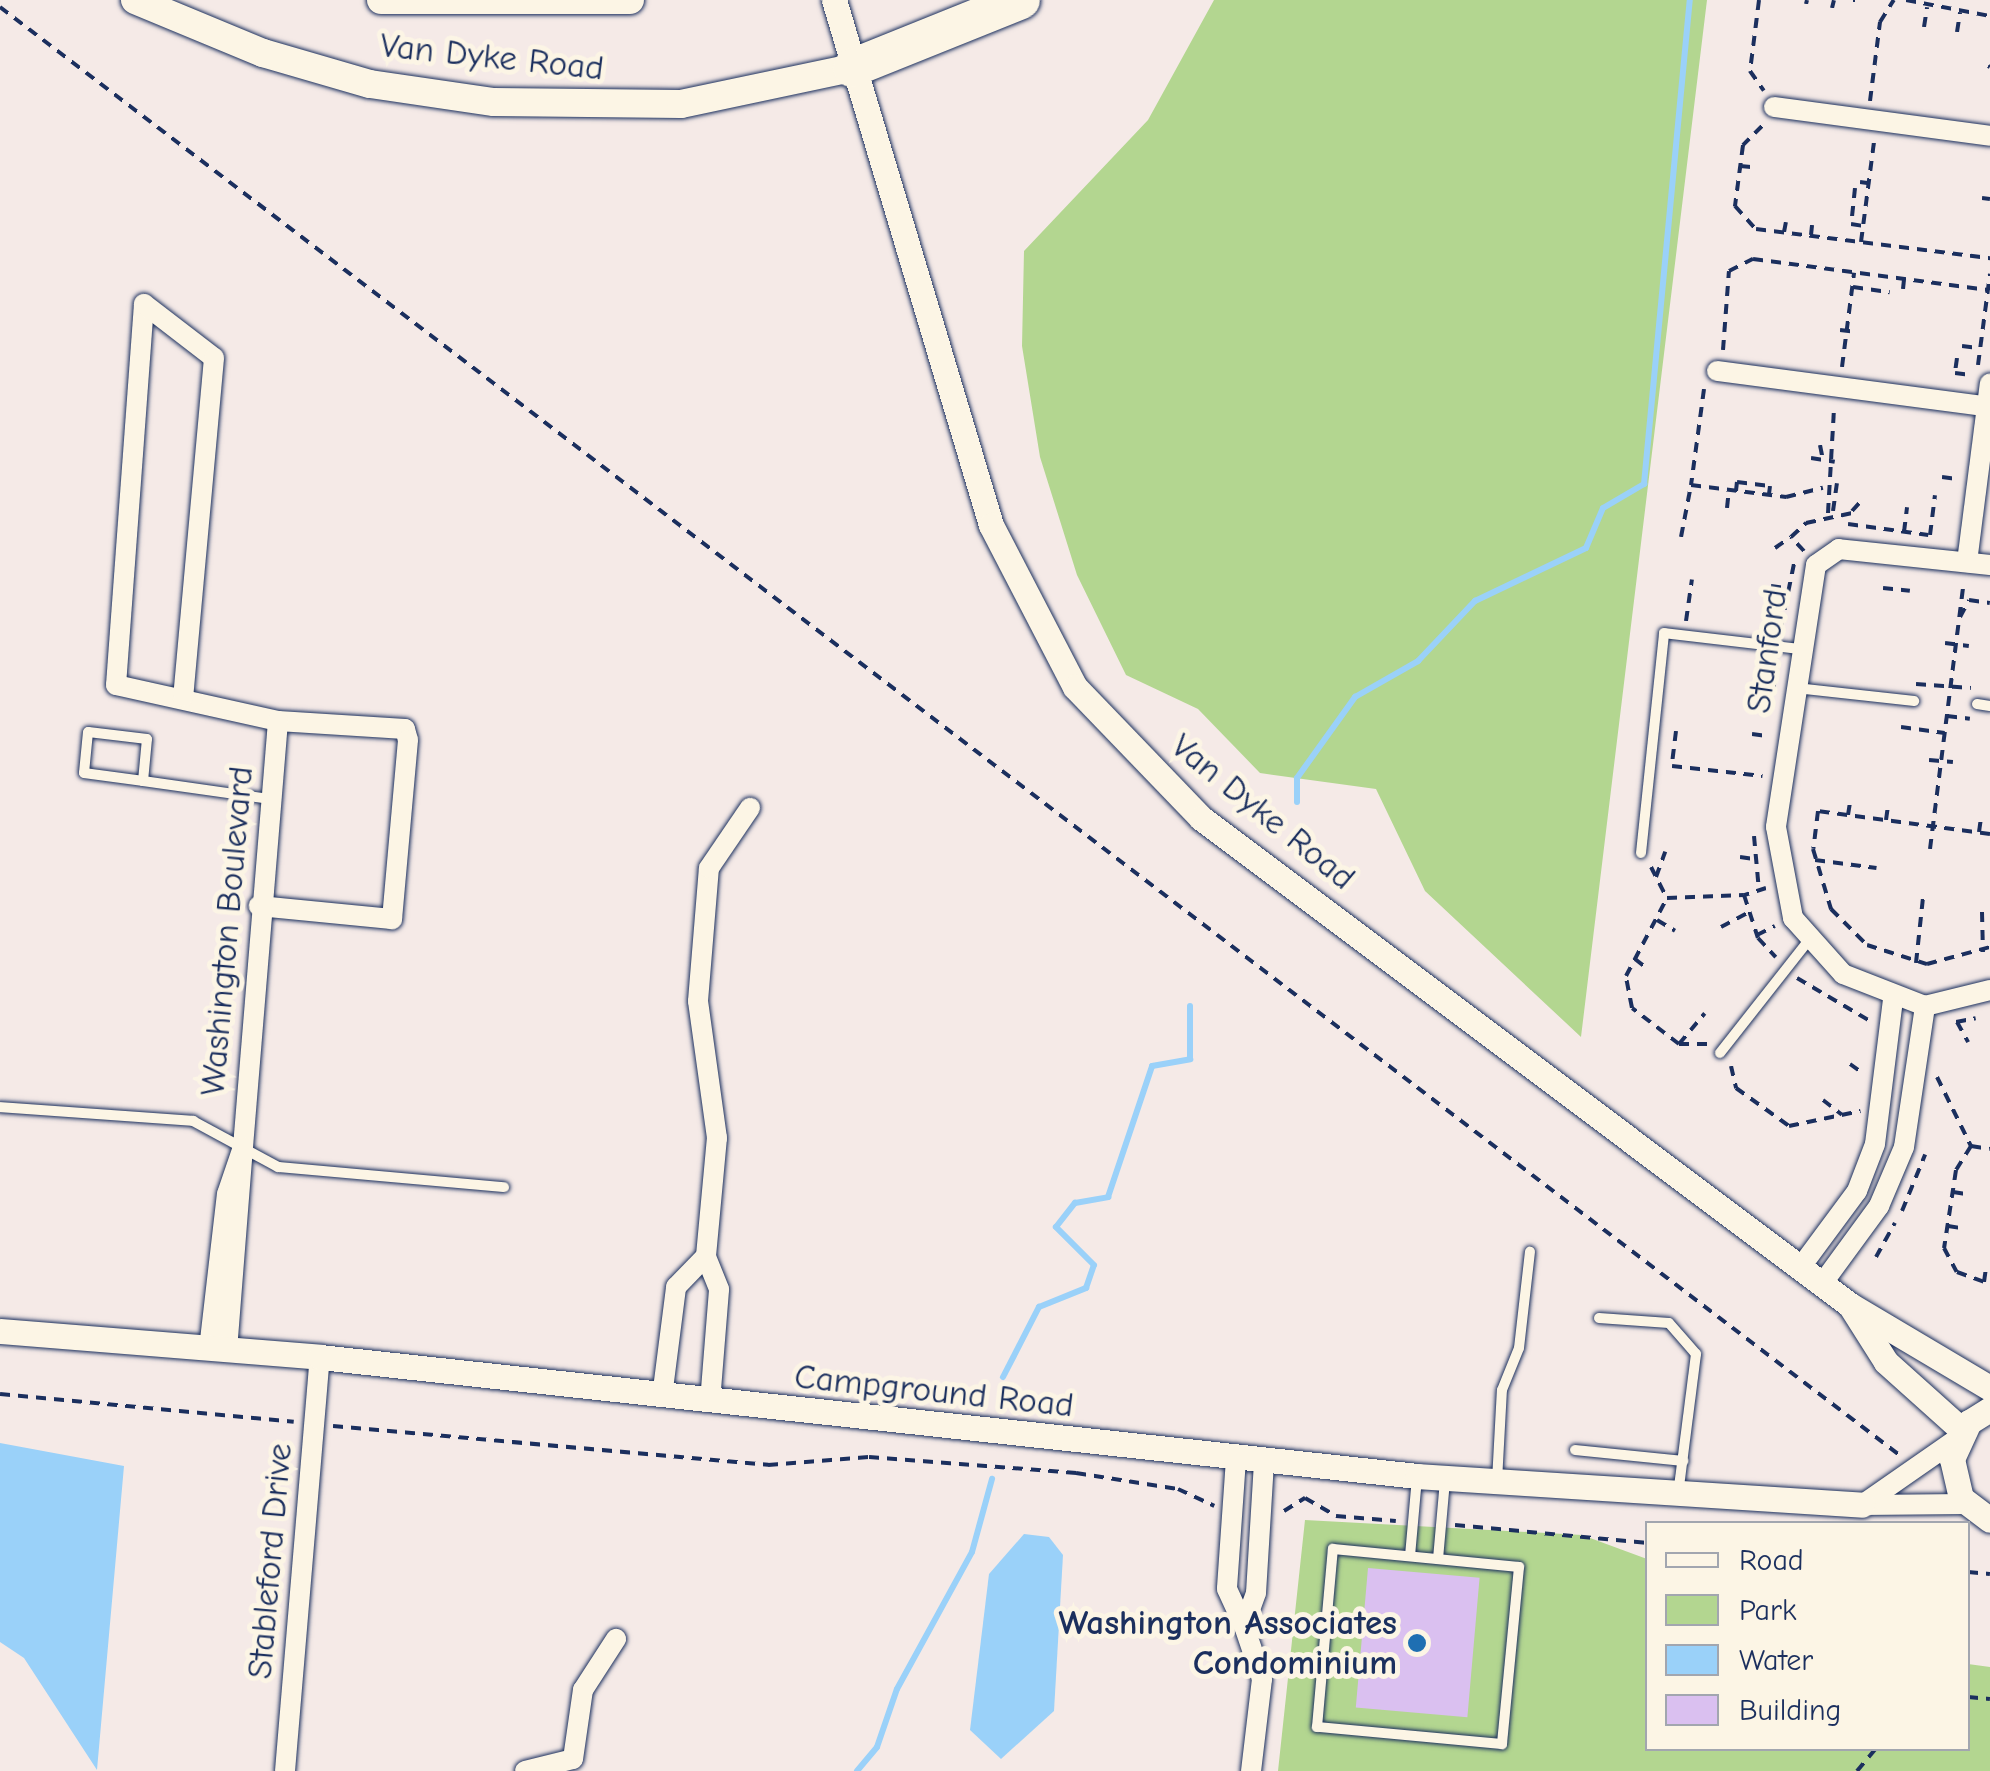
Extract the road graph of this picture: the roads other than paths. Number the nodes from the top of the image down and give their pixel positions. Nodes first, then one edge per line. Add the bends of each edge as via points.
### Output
1 (135, 0) edge
2 (382, 0) edge
3 (630, 0) edge
4 (834, 0) edge
5 (1021, 0) edge
6 (852, 68) junction
7 (1773, 108) road end
8 (1990, 136) edge
9 (1724, 372) road end
10 (1984, 392) edge
11 (1990, 566) edge
12 (1966, 569) junction
13 (1801, 649) junction
14 (1795, 688) junction
15 (184, 698) junction
16 (1914, 701) dead end
17 (1977, 704) dead end
18 (1990, 706) edge
19 (278, 721) junction
20 (143, 782) junction
21 (268, 798) junction
22 (750, 808) dead end
23 (1646, 852) road end
24 (259, 906) junction
25 (1808, 941) junction
26 (1990, 990) edge
27 (1893, 1000) junction
28 (1925, 1006) junction
29 (1720, 1053) dead end
30 (0, 1107) edge
31 (242, 1148) junction
32 (504, 1187) dead end
33 (1530, 1252) dead end
34 (706, 1256) junction
35 (1800, 1268) junction
36 (1822, 1284) junction
37 (1850, 1306) junction
38 (1599, 1318) dead end
39 (0, 1331) edge
40 (218, 1350) junction
41 (320, 1357) junction
42 (1990, 1388) edge
43 (662, 1397) junction
44 (710, 1402) junction
45 (1990, 1409) edge
46 (1960, 1435) junction
47 (1575, 1450) dead end
48 (1236, 1459) junction
49 (1683, 1461) junction
50 (1264, 1462) junction
51 (1417, 1476) junction
52 (1445, 1478) junction
53 (1498, 1482) junction
54 (1678, 1495) junction
55 (1967, 1504) junction
56 (1862, 1505) junction
57 (1990, 1520) edge
58 (1230, 1534) junction
59 (1260, 1537) junction
60 (1410, 1556) junction
61 (1438, 1559) junction
62 (1244, 1626) junction
63 (616, 1638) dead end
64 (285, 1771) edge
65 (525, 1771) edge
66 (1251, 1771) edge

1 - 6 main road, Van Dyke Road via 263,53 370,84 494,102 681,104
2 - 3 main road, Van Dyke Road
4 - 6 street, Van Dyke Road
5 - 6 highway
6 - 35 street, Van Dyke Road via 991,525 1075,688 1201,818
7 - 8 street
9 - 10 street
10 - 12 street
11 - 12 street
12 - 13 street, Stanford via 1828,554 1810,577
13 - 14 street, Stanford
13 - 23 lane via 1664,633
14 - 16 lane
14 - 25 street, Stanford via 1777,864
15 - 15 street via 116,685 144,304 214,358
15 - 19 street
17 - 18 lane
19 - 21 street, Washington Boulevard
19 - 24 street via 405,729 392,919
20 - 20 lane via 84,773 88,732 147,738
20 - 21 lane
21 - 24 street, Washington Boulevard
22 - 34 street via 709,868 698,1002 717,1138
24 - 31 street, Washington Boulevard
25 - 27 street, Stanford via 1844,974
25 - 29 lane
26 - 28 street
27 - 28 street, Stanford
27 - 35 street via 1875,1144 1856,1191
28 - 36 street via 1904,1147 1879,1206
30 - 31 lane via 193,1121
31 - 32 lane via 278,1167
31 - 40 street, Washington Boulevard via 227,1194
33 - 53 lane via 1520,1348 1502,1390
34 - 43 street via 676,1287
34 - 44 street via 718,1288
35 - 36 street, Van Dyke Road
36 - 37 street, Van Dyke Road
37 - 42 street, Van Dyke Road
37 - 46 street, Van Dyke Road via 1886,1362
38 - 49 lane via 1668,1322 1689,1342 1698,1369
39 - 40 street, Campground Road
40 - 41 street, Campground Road
41 - 43 street, Campground Road
41 - 64 street, Stableford Drive via 307,1424
43 - 44 street, Campground Road
44 - 48 street, Campground Road
45 - 46 street
46 - 55 street via 1954,1479
46 - 56 street
47 - 49 lane
48 - 50 street, Campground Road
48 - 58 street
49 - 54 lane
50 - 51 street, Campground Road
50 - 59 street
51 - 52 street, Campground Road
51 - 60 lane
52 - 53 street, Campground Road
52 - 61 lane
53 - 54 street, Campground Road
54 - 56 street, Campground Road
55 - 56 street, Campground Road
55 - 57 street
58 - 59 street
58 - 62 street via 1227,1589
59 - 62 street
60 - 61 lane
60 - 61 lane via 1334,1549 1316,1726 1502,1744 1519,1566
62 - 66 street via 1262,1679
63 - 65 street via 583,1690 574,1760

